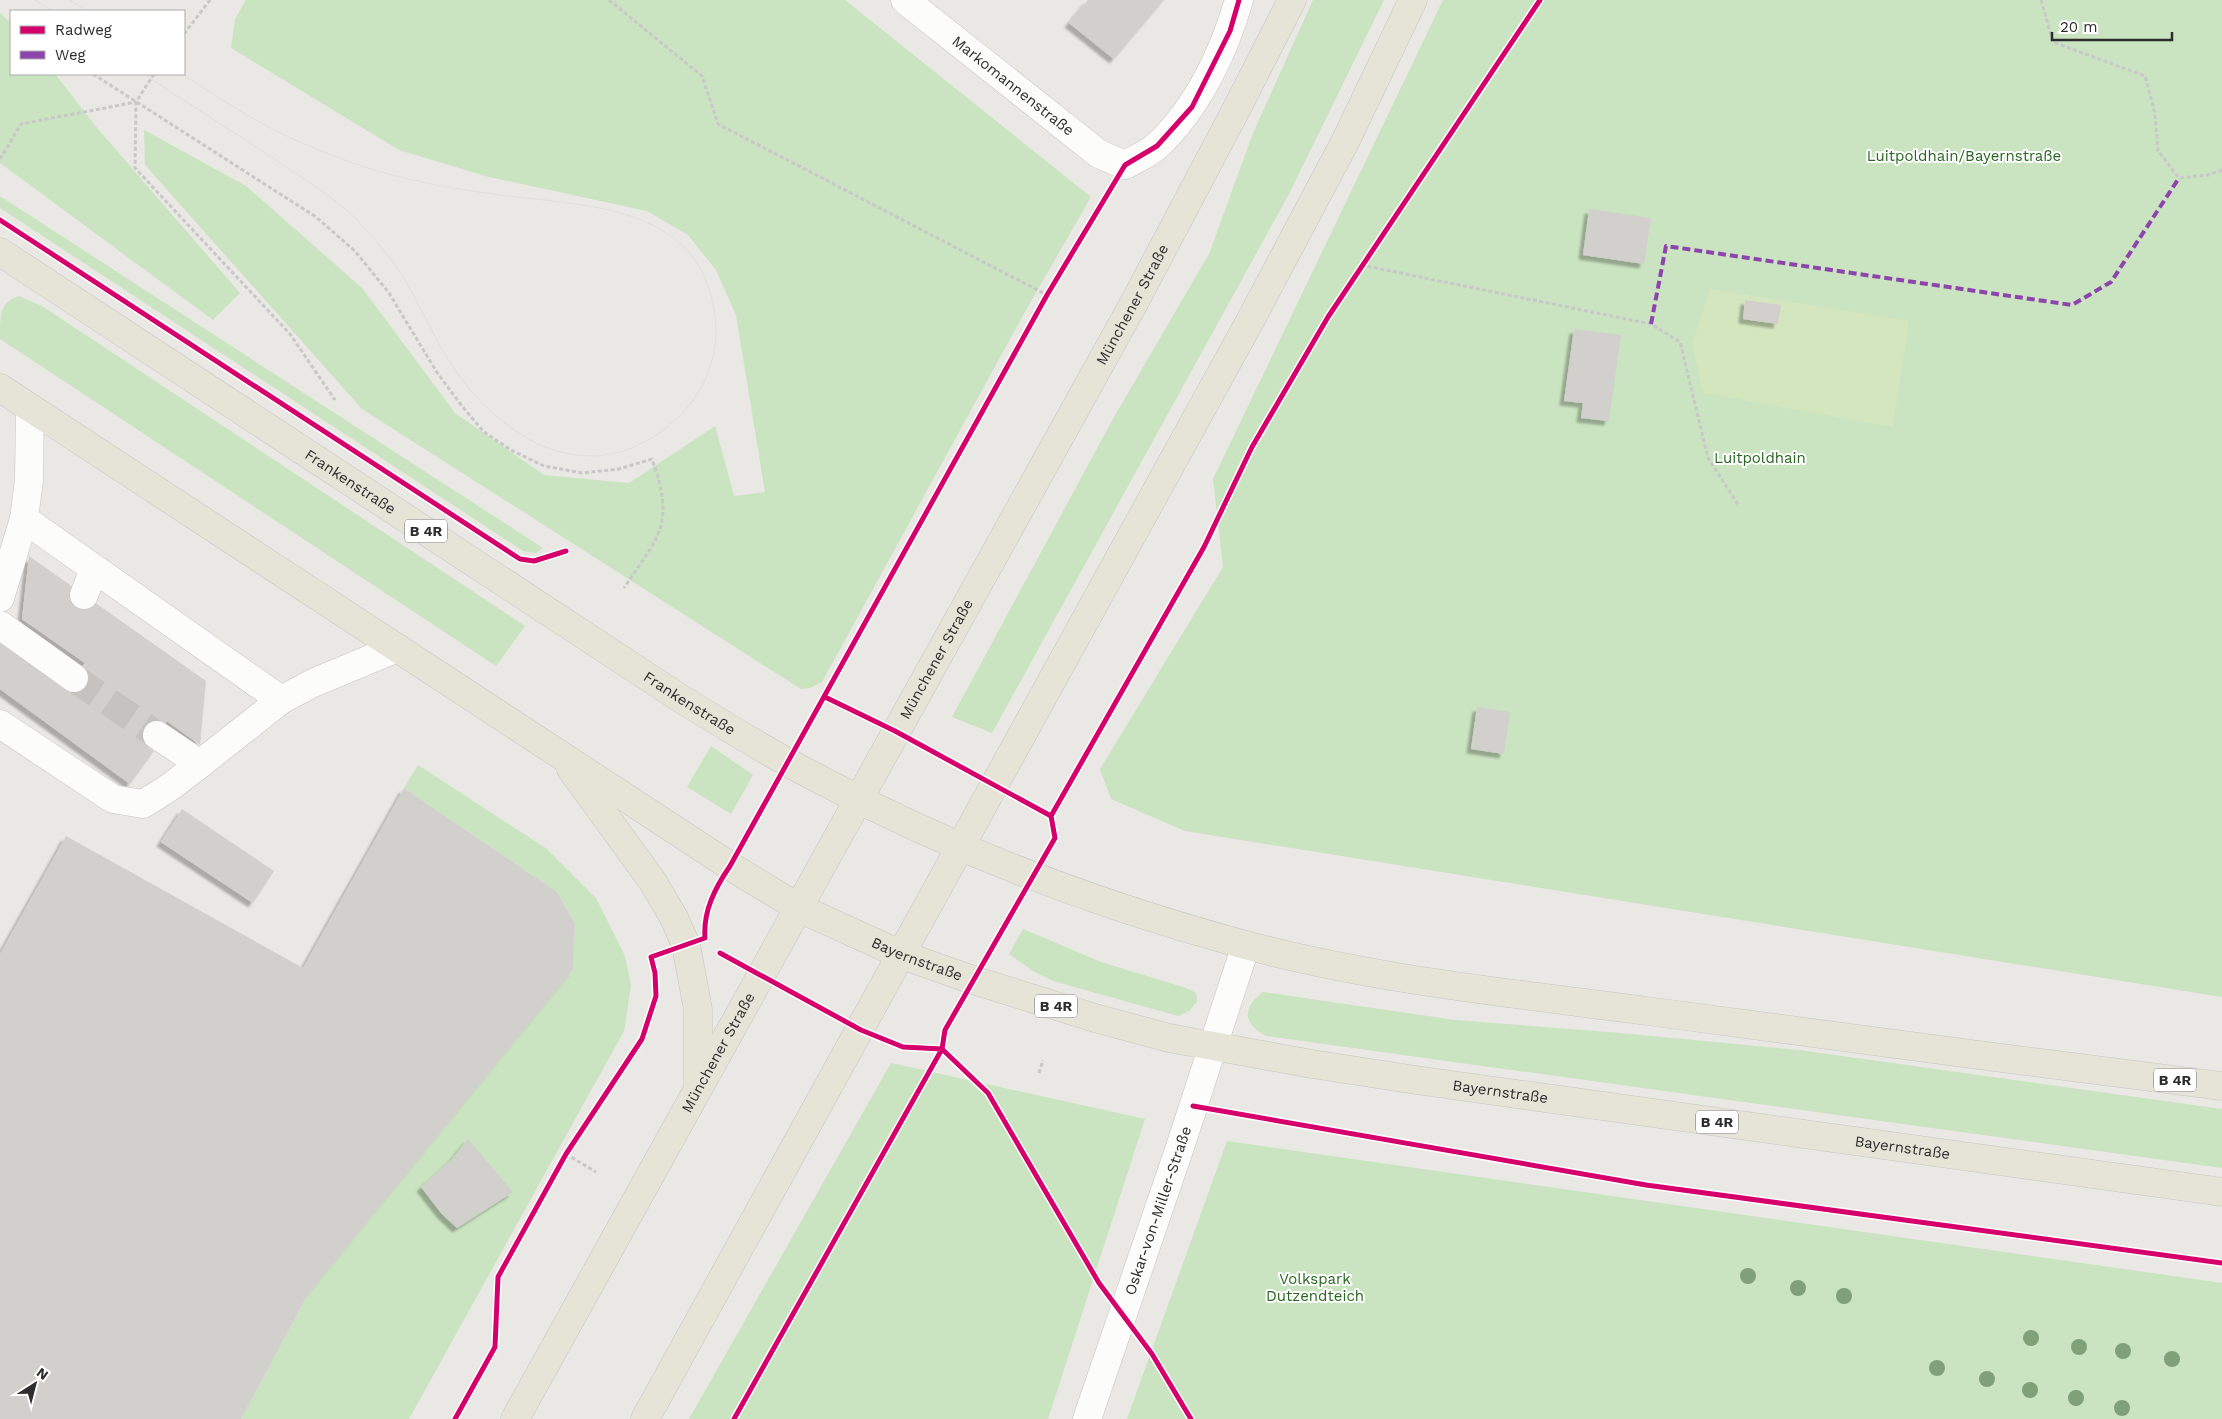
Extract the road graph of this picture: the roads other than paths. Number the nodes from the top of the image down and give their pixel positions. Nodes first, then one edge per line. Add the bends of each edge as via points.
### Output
1 (905, 0) edge
2 (1239, 0) edge
3 (1292, 0) edge
4 (1413, 0) edge
5 (0, 252) edge
6 (0, 388) edge
7 (30, 408) junction
8 (24, 520) junction
9 (94, 568) junction
10 (84, 595) dead end
11 (0, 598) edge
12 (0, 625) edge
13 (397, 648) junction
14 (74, 678) tunnel mouth
15 (281, 700) junction
16 (0, 724) edge
17 (157, 735) tunnel mouth
18 (561, 755) junction
19 (200, 764) junction
20 (858, 798) junction
21 (960, 846) junction
22 (799, 908) junction
23 (1246, 945) junction
24 (902, 955) junction
25 (1213, 1047) junction
26 (2222, 1086) edge
27 (698, 1088) junction
28 (2222, 1192) edge
29 (515, 1419) edge
30 (645, 1419) edge
31 (1087, 1419) edge

1 - 2 street, Markomannenstraße via 1099,154 1125,165 1157,146 1192,107 1230,31
3 - 20 main road, Münchener Straße via 1134,303
4 - 21 main road via 1308,214
5 - 20 main road, Frankenstraße / B 4R via 683,700 788,762
6 - 7 main road, B 4R
7 - 8 street via 29,480
7 - 13 main road, B 4R
8 - 9 street
8 - 11 street
9 - 10 street
9 - 15 street
12 - 14 street
13 - 15 street
13 - 18 main road, B 4R
15 - 19 street
16 - 19 street via 113,799 143,804
17 - 19 street
18 - 22 main road, B 4R
18 - 27 main road via 653,882 686,945 698,1010
20 - 21 main road, B 4R
20 - 22 main road, Münchener Straße
21 - 23 main road, B 4R via 1105,902
21 - 24 main road
22 - 24 main road, Bayernstraße / B 4R
22 - 27 main road, Münchener Straße
23 - 25 street, Oskar-von-Miller-Straße
23 - 26 main road, B 4R via 1441,984
24 - 25 main road, Bayernstraße / B 4R via 1095,1018
24 - 30 main road
25 - 28 main road, Bayernstraße / B 4R via 1416,1080
25 - 31 street, Oskar-von-Miller-Straße
27 - 29 main road, Münchener Straße

